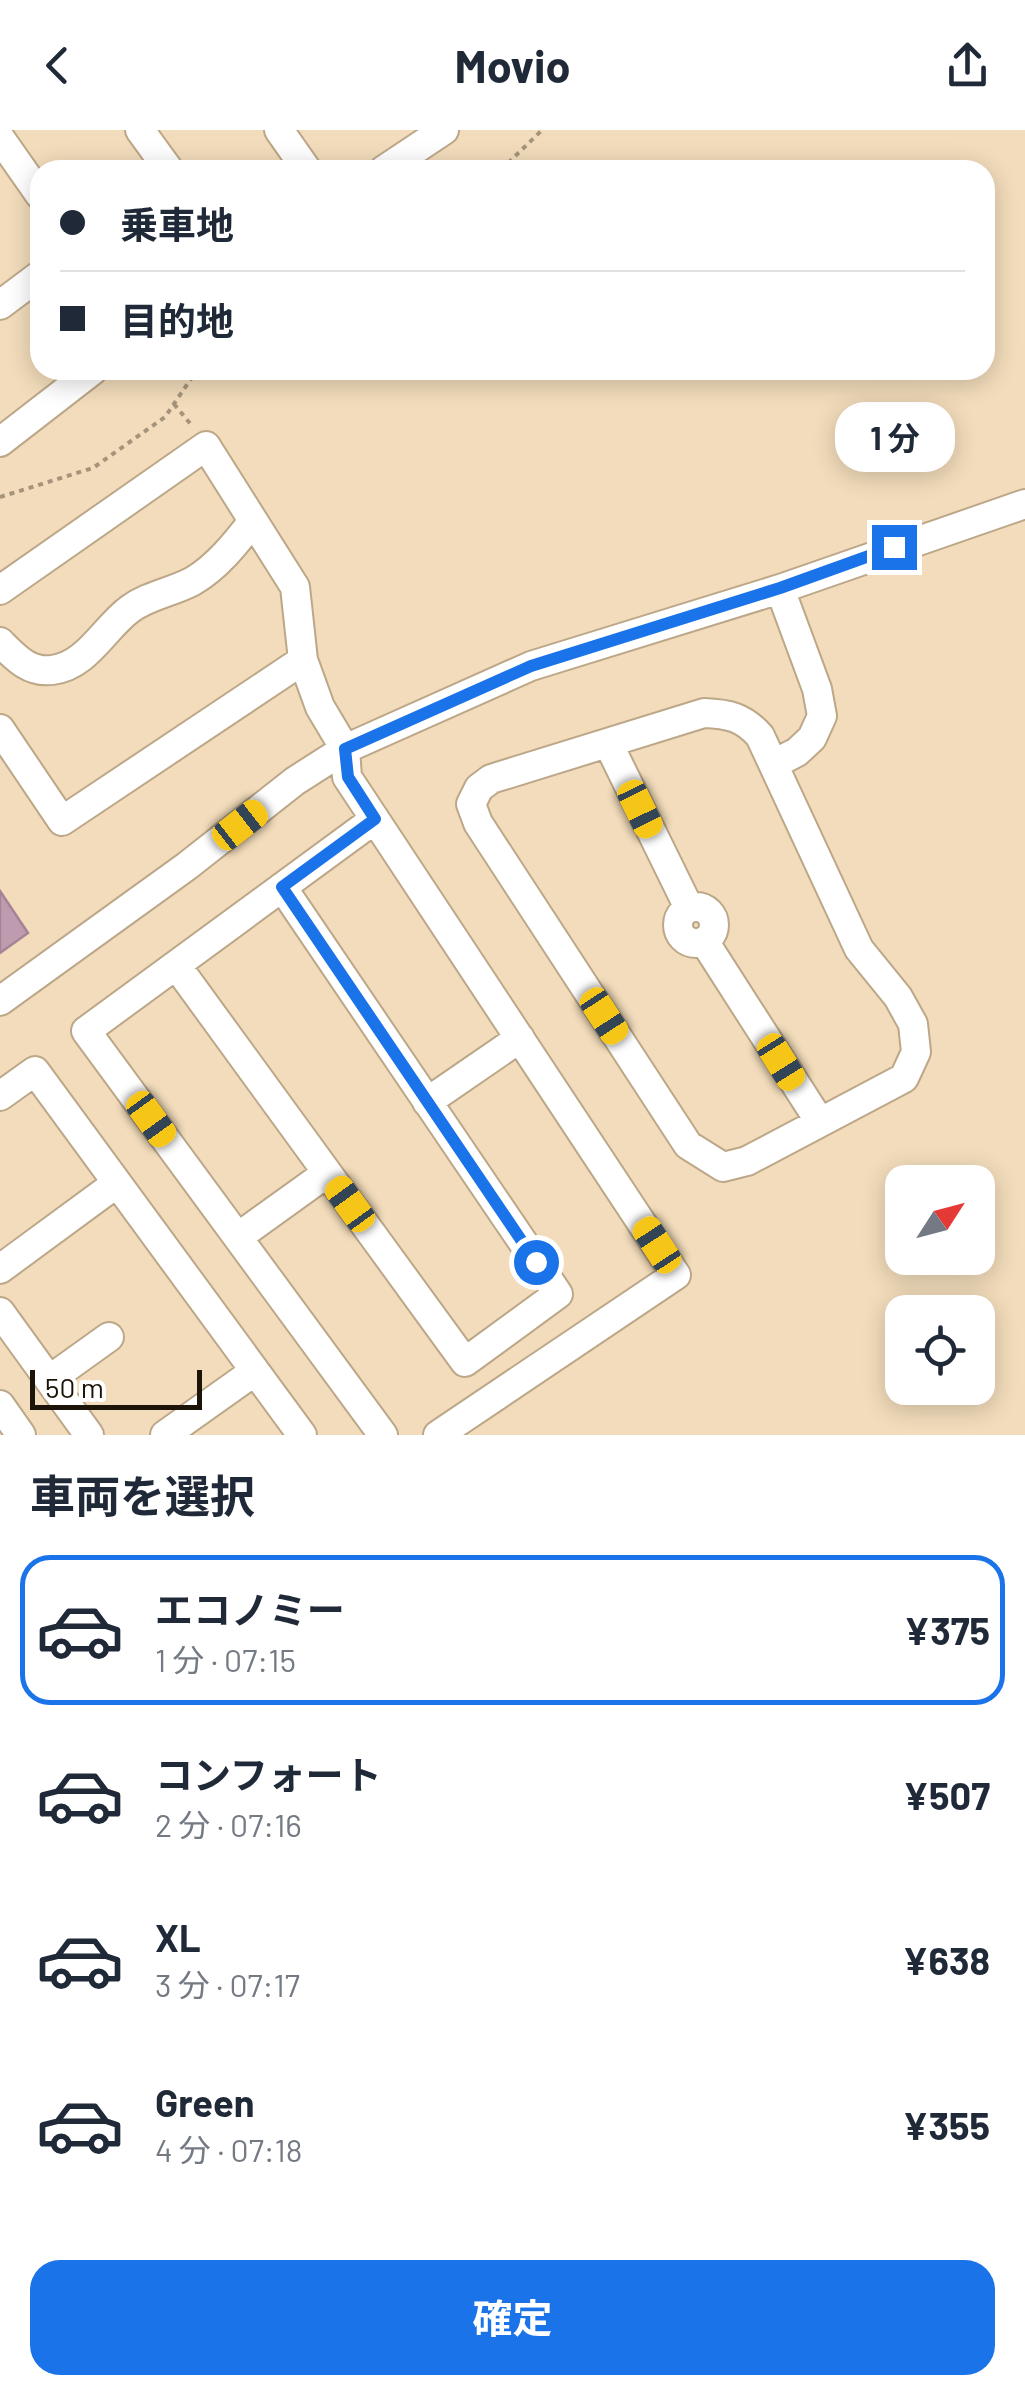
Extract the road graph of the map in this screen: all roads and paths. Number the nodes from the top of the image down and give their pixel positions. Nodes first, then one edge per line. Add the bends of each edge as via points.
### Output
1 (140, 130) edge
2 (279, 130) edge
3 (542, 130) edge
4 (433, 133) edge
5 (0, 138) edge
6 (162, 160) edge
7 (300, 160) edge
8 (397, 160) edge
9 (510, 160) edge
10 (30, 181) edge
11 (30, 282) edge
12 (0, 305) edge
13 (80, 380) edge
14 (190, 380) edge
15 (0, 442) edge
16 (0, 497) edge
17 (1025, 504) edge
18 (253, 521) junction
19 (780, 588) junction
20 (0, 590) edge
21 (0, 642) edge
22 (303, 660) junction
23 (0, 729) edge
24 (608, 743) junction
25 (345, 749) junction
26 (774, 764) junction
27 (375, 819) junction
28 (282, 887) junction
29 (176, 965) junction
30 (0, 1001) edge
31 (520, 1038) junction
32 (0, 1096) edge
33 (427, 1102) junction
34 (820, 1122) junction
35 (327, 1172) junction
36 (117, 1183) junction
37 (238, 1238) junction
38 (0, 1269) edge
39 (0, 1312) edge
40 (109, 1337) dead end
41 (255, 1371) junction
42 (49, 1380) junction
43 (0, 1405) edge
44 (21, 1435) edge
45 (89, 1435) edge
46 (165, 1435) edge
47 (302, 1435) edge
48 (383, 1435) edge
49 (438, 1435) edge

1 - 6 street
2 - 7 street
3 - 9 path
4 - 8 street
5 - 10 street
11 - 12 street
13 - 15 street
14 - 16 path via 165,418 92,468
17 - 19 street
18 - 20 street via 206,446
18 - 21 street via 216,563 192,582 128,610 82,658 52,670 23,665
18 - 22 street via 294,588
19 - 25 street via 531,666
19 - 26 street via 822,716 812,738
22 - 23 street via 62,821
22 - 25 street
24 - 26 street via 704,713 730,714 748,722
24 - 34 street via 688,908 712,916 714,927 704,941
24 - 34 street via 491,779 471,804 478,823 688,1145 723,1166 747,1161
25 - 27 street via 348,777
25 - 30 street
26 - 34 street via 859,949 913,1024 916,1052 904,1078
27 - 28 street
27 - 31 street
28 - 29 street
28 - 33 street
29 - 35 street
29 - 37 street via 86,1031
31 - 33 street
31 - 49 street via 676,1274
32 - 36 street via 35,1071
33 - 35 street via 558,1294 465,1362
35 - 37 street
36 - 38 street
36 - 41 street
37 - 48 street
39 - 42 street
40 - 42 street
41 - 46 street
41 - 47 street
42 - 45 street
43 - 44 street

